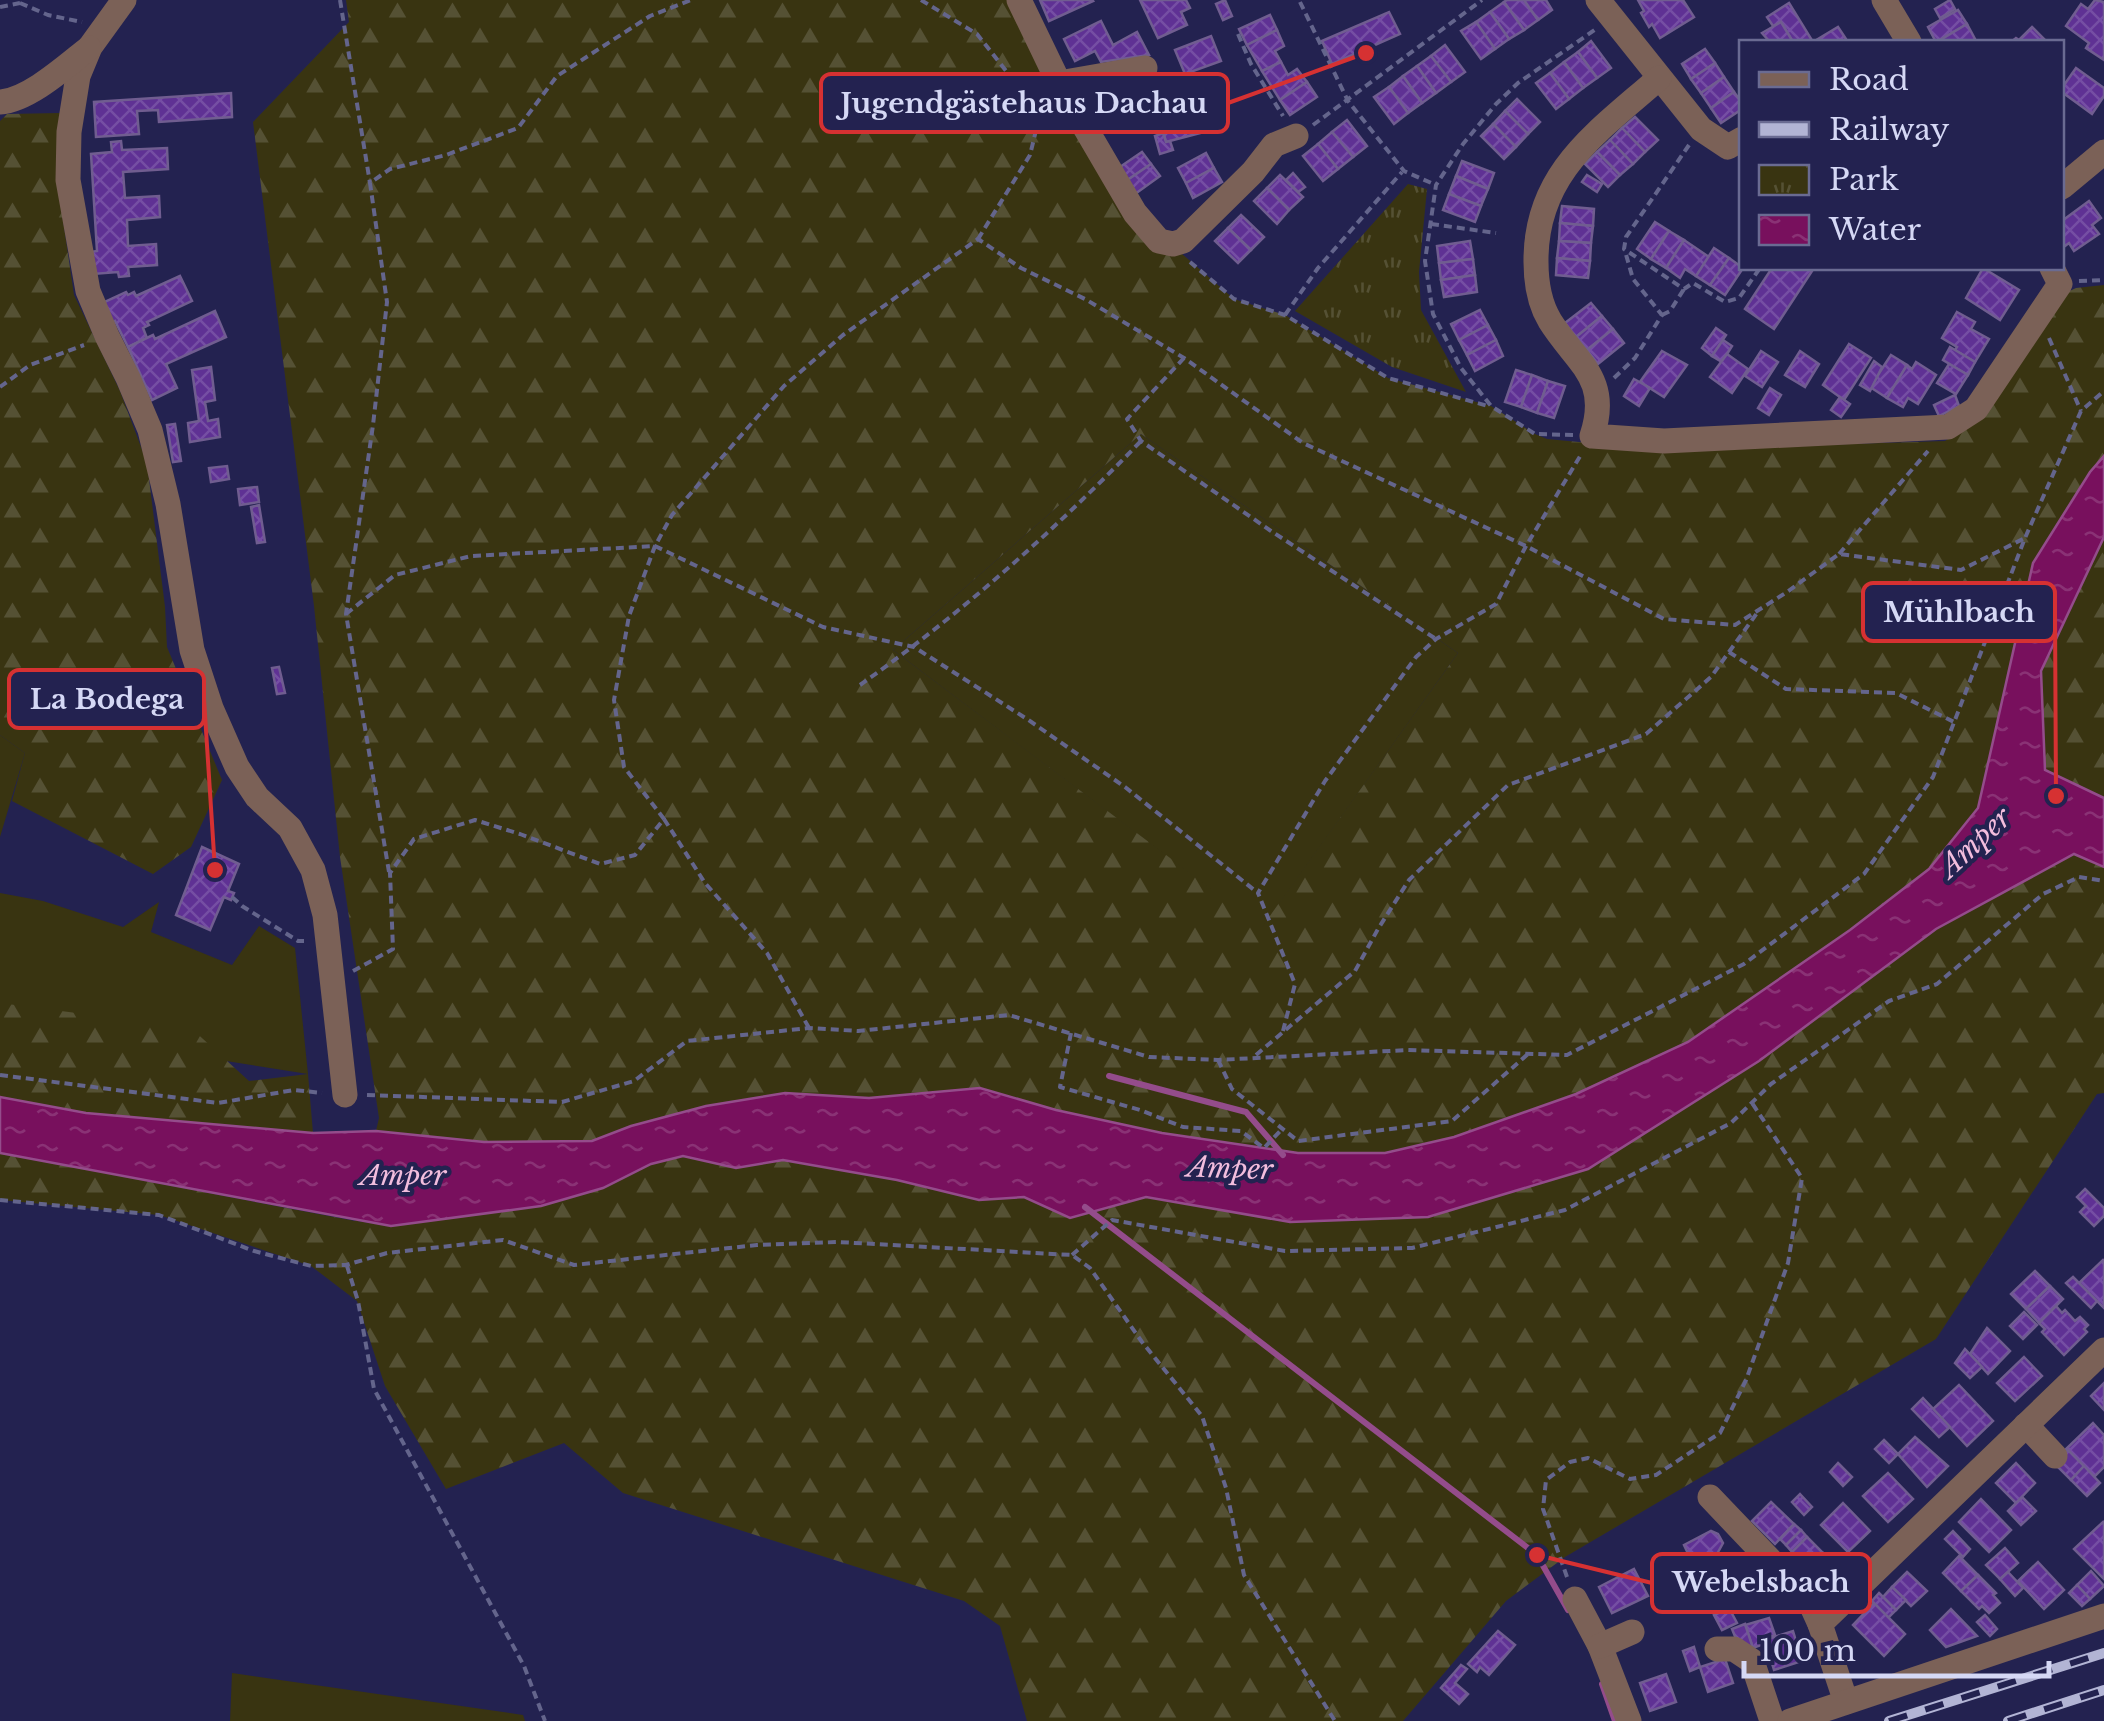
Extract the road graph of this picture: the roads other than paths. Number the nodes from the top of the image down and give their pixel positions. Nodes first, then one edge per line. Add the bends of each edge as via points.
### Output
1 (124, 0) edge
2 (1019, 0) edge
3 (1884, 0) edge
4 (1605, 9) edge
5 (97, 37) junction
6 (1905, 40) edge
7 (1146, 68) dead end
8 (1659, 78) junction
9 (1058, 83) junction
10 (0, 102) edge
11 (1296, 136) road end
12 (1735, 143) edge
13 (2104, 152) edge
14 (2064, 184) edge
15 (2056, 276) edge
16 (345, 1095) road end
17 (2104, 1350) edge
18 (2026, 1425) junction
19 (2055, 1456) dead end
20 (1710, 1497) dead end
21 (1575, 1599) road end
22 (2104, 1616) edge
23 (1820, 1624) junction
24 (1632, 1632) dead end
25 (1600, 1646) junction
26 (1717, 1649) dead end
27 (1846, 1702) junction
28 (1628, 1721) edge
29 (1772, 1721) edge
30 (1790, 1721) edge

1 - 5 street
2 - 9 street
3 - 6 street
4 - 8 street
5 - 10 street via 23,95
5 - 16 street via 78,76 69,132 68,180 88,291 150,430 192,650 211,708 237,767 290,828 314,870
7 - 9 street
8 - 12 street via 1700,129
8 - 15 street via 1571,160 1549,193 1536,237 1540,299 1596,386 1592,436 1664,441 1948,427 1976,408 2038,318
9 - 11 street via 1135,213 1159,240 1173,244 1274,146
13 - 14 street
17 - 18 street
18 - 19 street
18 - 23 street
20 - 23 street via 1810,1602
21 - 25 street
22 - 27 street
23 - 27 street
24 - 25 street
25 - 28 street
26 - 29 street via 1734,1649 1752,1662
27 - 30 street

